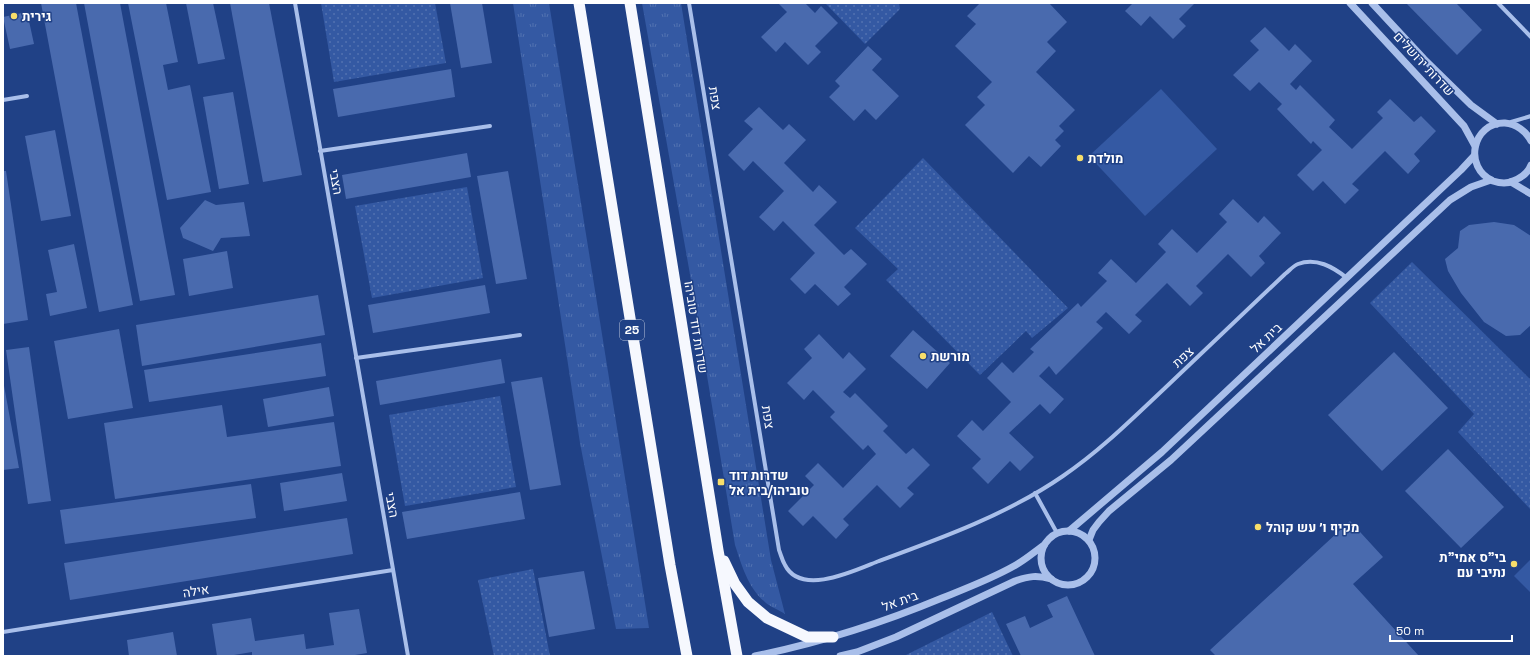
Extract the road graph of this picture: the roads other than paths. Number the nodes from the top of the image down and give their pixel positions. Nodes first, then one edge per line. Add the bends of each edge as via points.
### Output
1 (295, 3) edge
2 (579, 3) edge
3 (630, 3) edge
4 (689, 3) edge
5 (1350, 3) edge
6 (1372, 3) edge
7 (1498, 3) edge
8 (1531, 37) edge
9 (27, 96) dead end
10 (3, 100) edge
11 (1531, 116) edge
12 (1507, 123) junction
13 (1496, 124) junction
14 (490, 126) dead end
15 (1531, 141) edge
16 (1475, 146) junction
17 (320, 150) junction
18 (1474, 156) junction
19 (1531, 165) edge
20 (1491, 180) junction
21 (1511, 182) junction
22 (1531, 194) edge
23 (1347, 278) junction
24 (520, 335) dead end
25 (356, 358) junction
26 (1035, 493) junction
27 (1069, 531) junction
28 (1057, 533) junction
29 (1089, 540) junction
30 (1044, 545) junction
31 (718, 550) junction
32 (393, 570) junction
33 (1051, 579) junction
34 (3, 632) edge
35 (833, 637) junction
36 (408, 656) edge
37 (686, 656) edge
38 (737, 656) edge
39 (755, 656) edge
40 (840, 656) edge

1 - 17 street, הצבי
2 - 37 highway, 25
3 - 31 highway, שדרות דוד טוביהו
4 - 26 street, צפת via 779,550 785,566 806,580 821,581 927,544
5 - 16 street, שדרות ירושלים via 1464,126
6 - 13 street, שדרות ירושלים via 1471,105
7 - 8 street
9 - 10 street
11 - 12 street
12 - 13 street
12 - 15 street via 1521,129
13 - 16 street via 1482,132
14 - 17 street
16 - 18 street
17 - 25 street, הצבי
18 - 20 street via 1479,170
18 - 23 street, בית אל
19 - 21 street via 1525,174
20 - 21 street
20 - 29 street, בית אל via 1471,187 1450,200 1171,460 1109,511 1096,526
21 - 22 street
23 - 26 street, צפת via 1324,264 1311,261 1297,265 1118,432 1064,475
23 - 27 street, בית אל via 1157,457
24 - 25 street
25 - 32 street, הצבי
26 - 28 street
27 - 28 street
27 - 29 street via 1082,534
28 - 30 street
29 - 33 street via 1095,551 1096,560 1092,572 1086,579 1067,586
30 - 33 street via 1041,561 1045,573
30 - 35 street, בית אל via 991,578 923,606
31 - 35 highway via 735,584 748,602 767,618 807,637
31 - 38 highway, שדרות דוד טוביהו
32 - 34 street, אילה
32 - 36 street, הצבי
33 - 40 street via 1030,576 1015,580 896,637
35 - 39 street, בית אל

